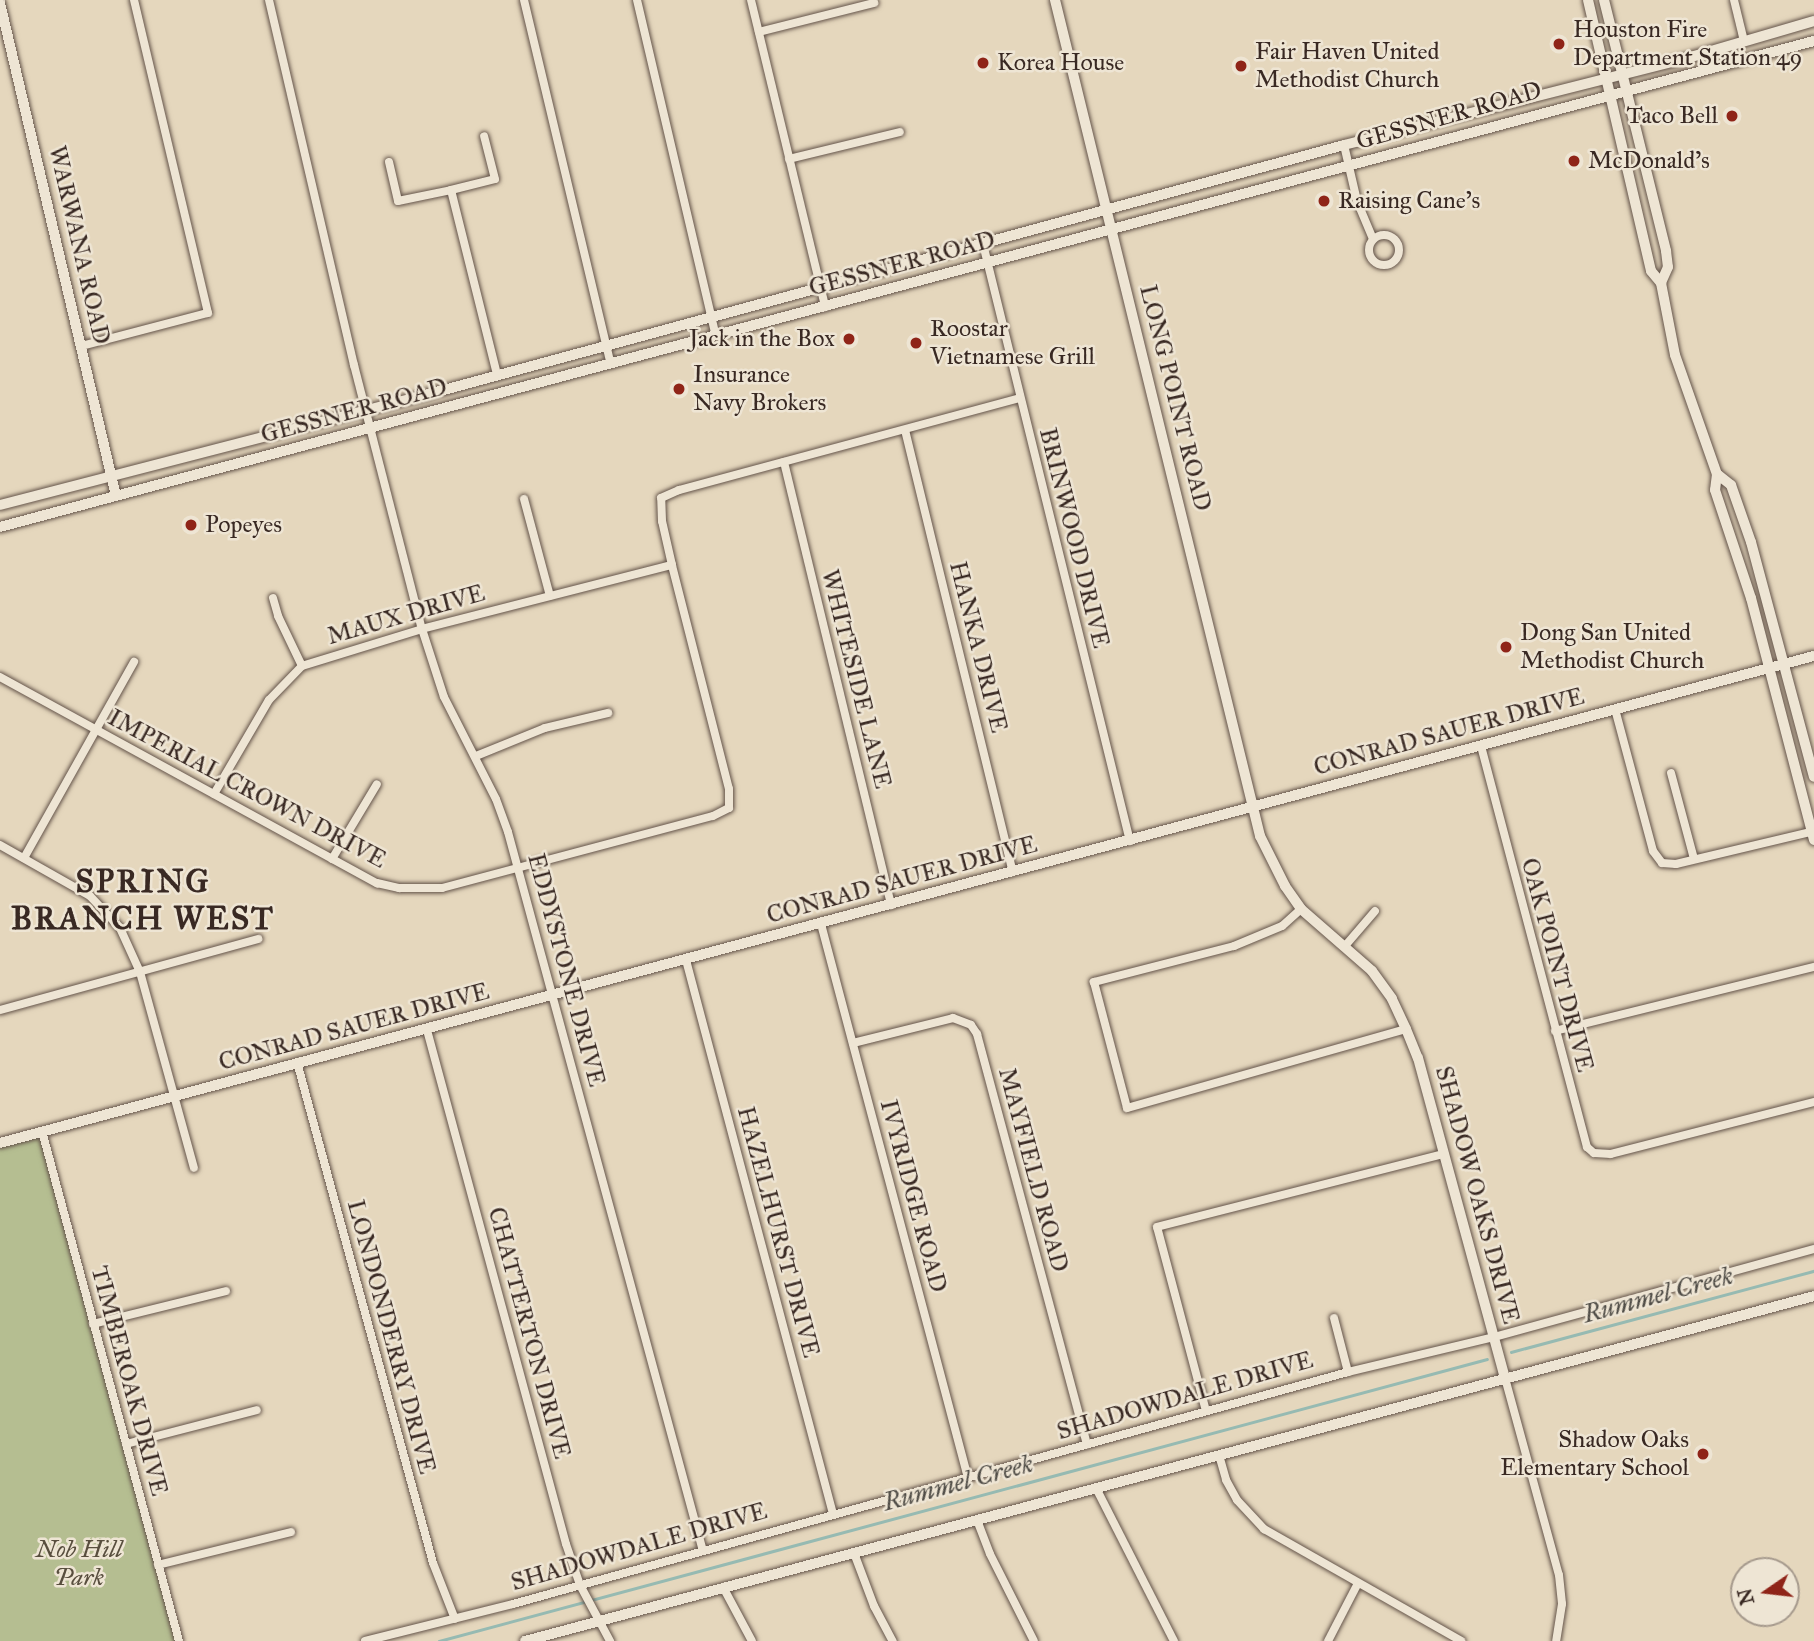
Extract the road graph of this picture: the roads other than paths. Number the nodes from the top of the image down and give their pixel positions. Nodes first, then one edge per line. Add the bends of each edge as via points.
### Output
1 (134, 0) edge
2 (269, 0) edge
3 (524, 0) edge
4 (637, 0) edge
5 (751, 0) edge
6 (1055, 0) edge
7 (1588, 0) edge
8 (1604, 0) edge
9 (1734, 0) edge
10 (0, 3) edge
11 (874, 3) dead end
12 (1814, 21) edge
13 (759, 32) junction
14 (1744, 41) junction
15 (1814, 41) edge
16 (1625, 75) junction
17 (1605, 79) junction
18 (1571, 88) junction
19 (1628, 89) junction
20 (1609, 94) junction
21 (1575, 103) junction
22 (1461, 115) junction
23 (900, 132) dead end
24 (1466, 134) junction
25 (484, 136) dead end
26 (1344, 145) junction
27 (789, 159) junction
28 (389, 162) dead end
29 (1350, 166) junction
30 (451, 190) junction
31 (1105, 211) junction
32 (1110, 229) junction
33 (1373, 239) dead end
34 (983, 244) junction
35 (987, 263) junction
36 (1661, 283) junction
37 (820, 286) junction
38 (825, 307) junction
39 (712, 317) junction
40 (716, 336) junction
41 (606, 345) junction
42 (81, 346) junction
43 (611, 364) junction
44 (497, 375) junction
45 (1020, 398) junction
46 (365, 409) junction
47 (370, 428) junction
48 (905, 430) junction
49 (785, 462) junction
50 (1717, 474) junction
51 (112, 477) junction
52 (116, 496) junction
53 (524, 499) dead end
54 (0, 505) edge
55 (0, 527) edge
56 (672, 565) junction
57 (550, 596) junction
58 (273, 598) dead end
59 (422, 629) junction
60 (1814, 656) edge
61 (134, 662) dead end
62 (1785, 663) junction
63 (302, 666) junction
64 (1768, 668) junction
65 (0, 677) edge
66 (1615, 709) junction
67 (608, 713) dead end
68 (96, 730) junction
69 (1481, 746) junction
70 (475, 757) junction
71 (1671, 773) dead end
72 (1814, 777) edge
73 (377, 784) dead end
74 (214, 794) junction
75 (1252, 807) junction
76 (1813, 834) edge
77 (1130, 841) junction
78 (0, 845) edge
79 (24, 858) junction
80 (332, 859) junction
81 (1694, 859) junction
82 (518, 867) junction
83 (1013, 873) junction
84 (891, 905) junction
85 (1301, 909) junction
86 (1376, 911) dead end
87 (821, 924) junction
88 (258, 939) dead end
89 (1345, 946) junction
90 (686, 960) junction
91 (1814, 967) edge
92 (140, 972) junction
93 (554, 995) junction
94 (0, 1010) edge
95 (1406, 1029) junction
96 (426, 1030) junction
97 (1555, 1031) junction
98 (853, 1044) junction
99 (297, 1062) junction
100 (173, 1097) junction
101 (1814, 1102) edge
102 (42, 1131) junction
103 (0, 1143) edge
104 (1444, 1154) junction
105 (194, 1168) dead end
106 (1814, 1249) edge
107 (226, 1291) dead end
108 (1814, 1296) edge
109 (1334, 1318) dead end
110 (93, 1324) junction
111 (1494, 1337) junction
112 (1348, 1372) junction
113 (1505, 1378) junction
114 (257, 1410) dead end
115 (1206, 1411) junction
116 (126, 1444) junction
117 (1087, 1445) junction
118 (1219, 1455) junction
119 (968, 1478) junction
120 (1096, 1488) junction
121 (833, 1514) junction
122 (977, 1520) junction
123 (291, 1532) dead end
124 (703, 1551) junction
125 (854, 1553) junction
126 (158, 1565) junction
127 (580, 1585) junction
128 (1357, 1585) junction
129 (723, 1587) junction
130 (455, 1619) junction
131 (599, 1621) junction
132 (179, 1641) edge
133 (365, 1641) edge
134 (525, 1641) edge
135 (610, 1641) edge
136 (752, 1641) edge
137 (893, 1641) edge
138 (1034, 1641) edge
139 (1174, 1641) edge
140 (1328, 1641) edge
141 (1461, 1641) edge
142 (1556, 1641) edge

1 - 42 street via 208,313
2 - 46 street, EDDYSTONE DRIVE
3 - 41 street
4 - 39 street
5 - 13 street
6 - 31 main road, LONG POINT ROAD
7 - 17 main road
8 - 16 main road
9 - 14 street
10 - 42 main road, WARWANA ROAD
11 - 13 street
12 - 14 main road, GESSNER ROAD
13 - 27 street
14 - 16 main road, GESSNER ROAD
15 - 19 main road, GESSNER ROAD
16 - 17 main road, GESSNER ROAD
16 - 19 main road
17 - 18 main road, GESSNER ROAD
17 - 20 main road
18 - 21 main road
18 - 22 main road, GESSNER ROAD
19 - 20 main road, GESSNER ROAD
19 - 36 main road via 1667,251 1668,267
20 - 21 main road, GESSNER ROAD
20 - 36 main road via 1651,271
21 - 24 main road, GESSNER ROAD
22 - 24 main road
22 - 26 main road, GESSNER ROAD
23 - 27 street
24 - 29 main road, GESSNER ROAD
25 - 30 street via 495,179
26 - 29 street
26 - 31 main road, GESSNER ROAD
27 - 37 street
28 - 30 street via 398,201
29 - 32 main road, GESSNER ROAD
29 - 33 street via 1362,217
30 - 44 street
31 - 32 main road, LONG POINT ROAD
31 - 34 main road, GESSNER ROAD
32 - 35 main road, GESSNER ROAD
32 - 75 main road, LONG POINT ROAD
34 - 35 street, BRINWOOD DRIVE
34 - 37 main road, GESSNER ROAD
35 - 38 main road, GESSNER ROAD
35 - 45 street, BRINWOOD DRIVE
36 - 50 main road via 1675,355
37 - 38 street
37 - 39 main road, GESSNER ROAD
38 - 40 main road, GESSNER ROAD
39 - 40 street
39 - 41 main road, GESSNER ROAD
40 - 43 main road, GESSNER ROAD
41 - 43 street
41 - 44 main road, GESSNER ROAD
42 - 51 main road, WARWANA ROAD
43 - 47 main road, GESSNER ROAD
44 - 46 main road, GESSNER ROAD
45 - 48 street
45 - 77 street, BRINWOOD DRIVE
46 - 47 street, EDDYSTONE DRIVE
46 - 51 main road, GESSNER ROAD
47 - 52 main road, GESSNER ROAD
47 - 59 street, EDDYSTONE DRIVE
48 - 49 street
48 - 83 street, HANKA DRIVE
49 - 56 street via 660,498
49 - 84 street, WHITESIDE LANE
50 - 62 main road via 1731,485
50 - 64 main road via 1715,490 1739,558
51 - 52 main road, WARWANA ROAD
51 - 54 main road, GESSNER ROAD
52 - 55 main road, GESSNER ROAD
53 - 57 street
56 - 57 street, MAUX DRIVE
56 - 82 street, IMPERIAL CROWN DRIVE via 729,789 729,808
57 - 59 street, MAUX DRIVE
58 - 63 street
59 - 63 street, MAUX DRIVE
59 - 70 street, EDDYSTONE DRIVE via 444,697
60 - 62 main road, CONRAD SAUER DRIVE
61 - 68 street
62 - 64 main road, CONRAD SAUER DRIVE
62 - 72 main road
63 - 74 street, MAUX DRIVE via 269,700
64 - 66 main road, CONRAD SAUER DRIVE
64 - 76 main road
65 - 68 street, IMPERIAL CROWN DRIVE
66 - 69 main road, CONRAD SAUER DRIVE
66 - 81 street via 1653,851 1662,863
67 - 70 street via 534,732
68 - 74 street, IMPERIAL CROWN DRIVE
68 - 79 street
69 - 75 main road, CONRAD SAUER DRIVE
69 - 97 street, OAK POINT DRIVE
70 - 82 street, EDDYSTONE DRIVE via 496,799
71 - 81 street
73 - 80 street
74 - 80 street, IMPERIAL CROWN DRIVE
75 - 77 main road, CONRAD SAUER DRIVE
75 - 85 main road, SHADOW OAKS DRIVE via 1272,864
76 - 81 street
77 - 83 main road, CONRAD SAUER DRIVE
78 - 79 street
79 - 92 street via 103,907 120,928
80 - 82 street, IMPERIAL CROWN DRIVE via 377,883 420,890
82 - 93 street, EDDYSTONE DRIVE
83 - 84 main road, CONRAD SAUER DRIVE
84 - 87 main road, CONRAD SAUER DRIVE
85 - 89 main road, SHADOW OAKS DRIVE
85 - 95 street via 1282,926 1234,946 1094,982 1127,1108
86 - 89 street
87 - 90 main road, CONRAD SAUER DRIVE
87 - 98 street, IVYRIDGE ROAD
88 - 92 street
89 - 95 main road, SHADOW OAKS DRIVE via 1385,990
90 - 93 main road, CONRAD SAUER DRIVE
90 - 121 street, HAZELHURST DRIVE
91 - 97 street
92 - 94 street
92 - 100 street
93 - 96 main road, CONRAD SAUER DRIVE
93 - 124 street, EDDYSTONE DRIVE
95 - 104 main road, SHADOW OAKS DRIVE
96 - 99 main road, CONRAD SAUER DRIVE
96 - 127 street, CHATTERTON DRIVE
97 - 101 street, OAK POINT DRIVE via 1587,1147 1601,1155
98 - 117 street, MAYFIELD ROAD via 953,1018 971,1025
98 - 119 street, IVYRIDGE ROAD
99 - 100 main road, CONRAD SAUER DRIVE
99 - 130 street, LONDONDERRY DRIVE via 433,1563
100 - 102 main road, CONRAD SAUER DRIVE
100 - 105 street
102 - 103 main road, CONRAD SAUER DRIVE
102 - 110 street, TIMBEROAK DRIVE
104 - 111 main road, SHADOW OAKS DRIVE
104 - 115 street via 1157,1227
106 - 111 street, SHADOWDALE DRIVE
107 - 110 street
108 - 113 main road
109 - 112 street
110 - 116 street, TIMBEROAK DRIVE
111 - 112 street, SHADOWDALE DRIVE
111 - 113 main road, SHADOW OAKS DRIVE
112 - 115 street, SHADOWDALE DRIVE
113 - 118 main road
113 - 142 street, SHADOW OAKS DRIVE via 1559,1575 1562,1604
114 - 116 street
115 - 117 street, SHADOWDALE DRIVE
116 - 126 street, TIMBEROAK DRIVE
117 - 119 street, SHADOWDALE DRIVE
118 - 120 main road
118 - 128 street via 1226,1480 1251,1518
119 - 121 street, SHADOWDALE DRIVE
120 - 122 main road
120 - 139 street
121 - 124 street, SHADOWDALE DRIVE
122 - 125 main road
122 - 138 street
123 - 126 street
124 - 127 street, SHADOWDALE DRIVE
125 - 129 main road
125 - 137 street
126 - 132 street, TIMBEROAK DRIVE
127 - 130 street, SHADOWDALE DRIVE
127 - 131 street, CHATTERTON DRIVE
128 - 140 street
128 - 141 street
129 - 131 main road
129 - 136 street
130 - 133 street, SHADOWDALE DRIVE
131 - 134 main road
131 - 135 street, CHATTERTON DRIVE

